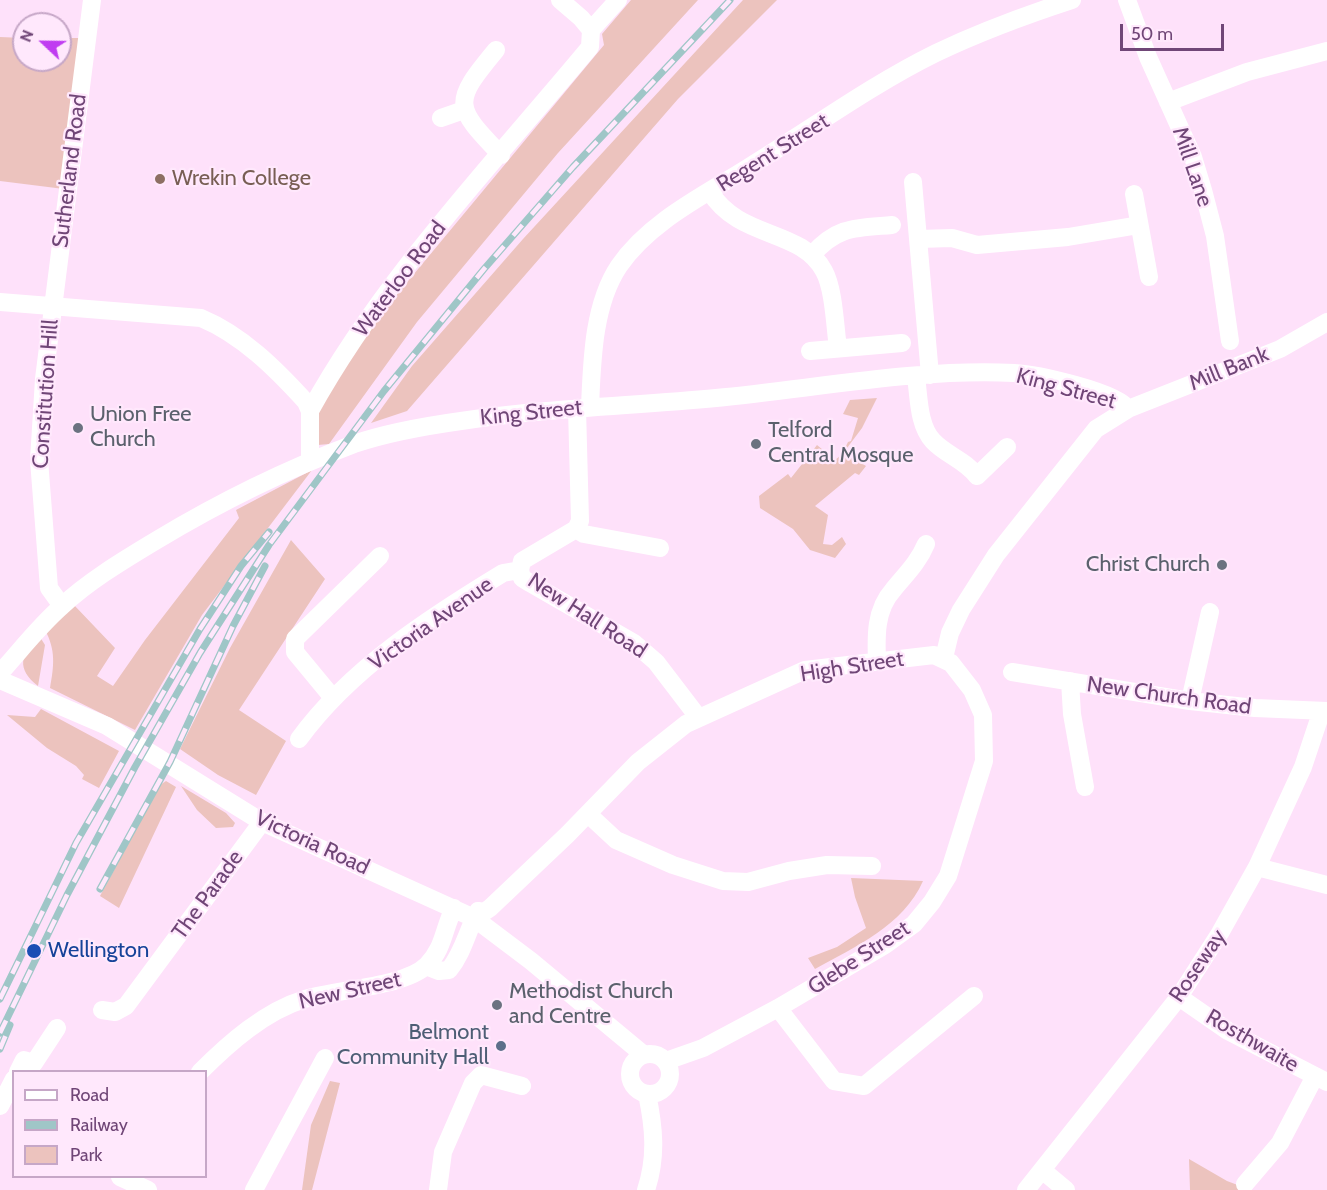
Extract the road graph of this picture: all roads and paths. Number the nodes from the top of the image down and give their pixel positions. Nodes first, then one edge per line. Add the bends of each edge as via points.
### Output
1 (92, 0) edge
2 (560, 0) edge
3 (618, 0) edge
4 (1072, 0) edge
5 (1127, 0) edge
6 (591, 30) junction
7 (496, 50) dead end
8 (1327, 51) edge
9 (1168, 102) junction
10 (464, 110) junction
11 (441, 118) dead end
12 (501, 155) junction
13 (913, 182) dead end
14 (710, 192) junction
15 (1134, 194) dead end
16 (892, 225) dead end
17 (1139, 225) junction
18 (918, 239) junction
19 (812, 255) junction
20 (1149, 277) dead end
21 (0, 302) edge
22 (52, 307) junction
23 (1327, 322) edge
24 (1230, 341) dead end
25 (902, 342) dead end
26 (838, 348) junction
27 (810, 351) dead end
28 (923, 376) junction
29 (583, 407) junction
30 (1128, 409) junction
31 (310, 411) junction
32 (1007, 447) dead end
33 (310, 461) junction
34 (576, 529) junction
35 (926, 544) dead end
36 (660, 548) dead end
37 (380, 556) dead end
38 (520, 570) junction
39 (62, 606) junction
40 (1210, 612) dead end
41 (944, 658) junction
42 (877, 662) junction
43 (1012, 672) dead end
44 (0, 673) edge
45 (0, 680) edge
46 (1070, 681) junction
47 (333, 698) junction
48 (1190, 701) junction
49 (1324, 712) edge
50 (698, 717) junction
51 (299, 739) dead end
52 (1085, 787) dead end
53 (588, 814) junction
54 (262, 822) junction
55 (872, 866) dead end
56 (1257, 867) junction
57 (1327, 885) edge
58 (454, 908) junction
59 (474, 918) junction
60 (426, 966) junction
61 (974, 996) dead end
62 (1179, 997) junction
63 (778, 1008) junction
64 (102, 1010) dead end
65 (57, 1028) dead end
66 (325, 1058) dead end
67 (638, 1060) junction
68 (668, 1067) junction
69 (19, 1070) edge
70 (201, 1070) edge
71 (1321, 1079) edge
72 (12, 1084) edge
73 (522, 1086) dead end
74 (653, 1093) junction
75 (0, 1106) edge
76 (1042, 1170) junction
77 (122, 1178) edge
78 (1245, 1184) dead end
79 (148, 1190) edge
80 (254, 1190) edge
81 (438, 1190) edge
82 (646, 1190) edge
83 (1026, 1190) edge
84 (1066, 1190) edge

1 - 22 street, Sutherland Road
2 - 6 street
3 - 6 street
4 - 14 street, Regent Street via 980,33 935,54
5 - 9 street, Mill Lane
6 - 12 street, Waterloo Road via 590,47
7 - 10 street via 465,88
8 - 9 street via 1247,72
9 - 24 street, Mill Lane via 1193,157 1215,236
10 - 11 street
10 - 12 street
12 - 31 street, Waterloo Road via 445,219 354,337
13 - 18 street
14 - 19 street via 731,216
14 - 29 street, Regent Street via 655,229 620,264 599,321
15 - 17 street
16 - 19 street via 843,230 825,240
17 - 18 street via 1068,237 977,245 955,238
17 - 20 street
18 - 28 street
19 - 26 street via 827,278
21 - 22 street
22 - 31 street, Constitution Hill via 201,318 221,326 305,400
22 - 39 street, Constitution Hill via 39,460 49,588
23 - 30 street, Mill Bank via 1280,349
25 - 26 street
26 - 27 street
28 - 29 street, King Street via 717,398
28 - 30 street, King Street via 1015,373 1111,397 1125,402
28 - 32 street via 923,423 932,441 968,464 977,476
29 - 33 street, King Street via 499,415 396,432
29 - 34 street via 580,521
30 - 41 street via 1096,429 996,555 961,610
31 - 33 street
33 - 39 street, King Street via 198,516 120,562
34 - 36 street
34 - 38 street, Victoria Avenue via 522,561
35 - 42 street via 913,569 884,605 876,636
37 - 47 street via 295,639 295,652
38 - 47 street, Victoria Avenue via 503,573 423,625
38 - 50 street, New Hall Road via 522,578 530,584 634,643 656,662
39 - 44 street, King Street
40 - 48 street
41 - 42 street, High Street
41 - 63 street, Glebe Street via 972,690 983,715 984,761 948,876 932,902 904,931
42 - 50 street, High Street via 805,670
43 - 46 street, New Church Road
45 - 54 street, Victoria Road via 107,726
46 - 48 street, New Church Road
46 - 52 street
47 - 51 street, Victoria Avenue
48 - 49 street, New Church Road
49 - 56 street, Roseway
50 - 53 street, High Street via 638,762
53 - 55 street via 616,840 723,881 748,882 827,865
53 - 59 street, High Street via 490,908 478,911
54 - 58 street, Victoria Road
54 - 64 street, The Parade via 126,1006 115,1012
56 - 57 street
56 - 62 street, Roseway
58 - 59 street, Victoria Road
58 - 60 street, New Street via 445,925 440,951
59 - 60 street via 467,942 449,970
59 - 67 street, Victoria Road via 628,1040
60 - 70 street, New Street via 414,976 305,999 274,1012
61 - 63 street via 864,1086 834,1081
62 - 71 street, Rosthwaite via 1237,1036
62 - 76 street, Roseway
63 - 68 street, Glebe Street
65 - 69 street via 34,1063 24,1060
66 - 80 street
67 - 68 street, Victoria Road via 656,1054
67 - 74 street, Victoria Road via 632,1083 640,1092
68 - 74 street via 667,1084
71 - 78 street via 1280,1143
72 - 75 street
73 - 81 street via 481,1076 473,1083 443,1152
74 - 82 street via 654,1157
76 - 83 street, Roseway
76 - 84 street
77 - 79 street

